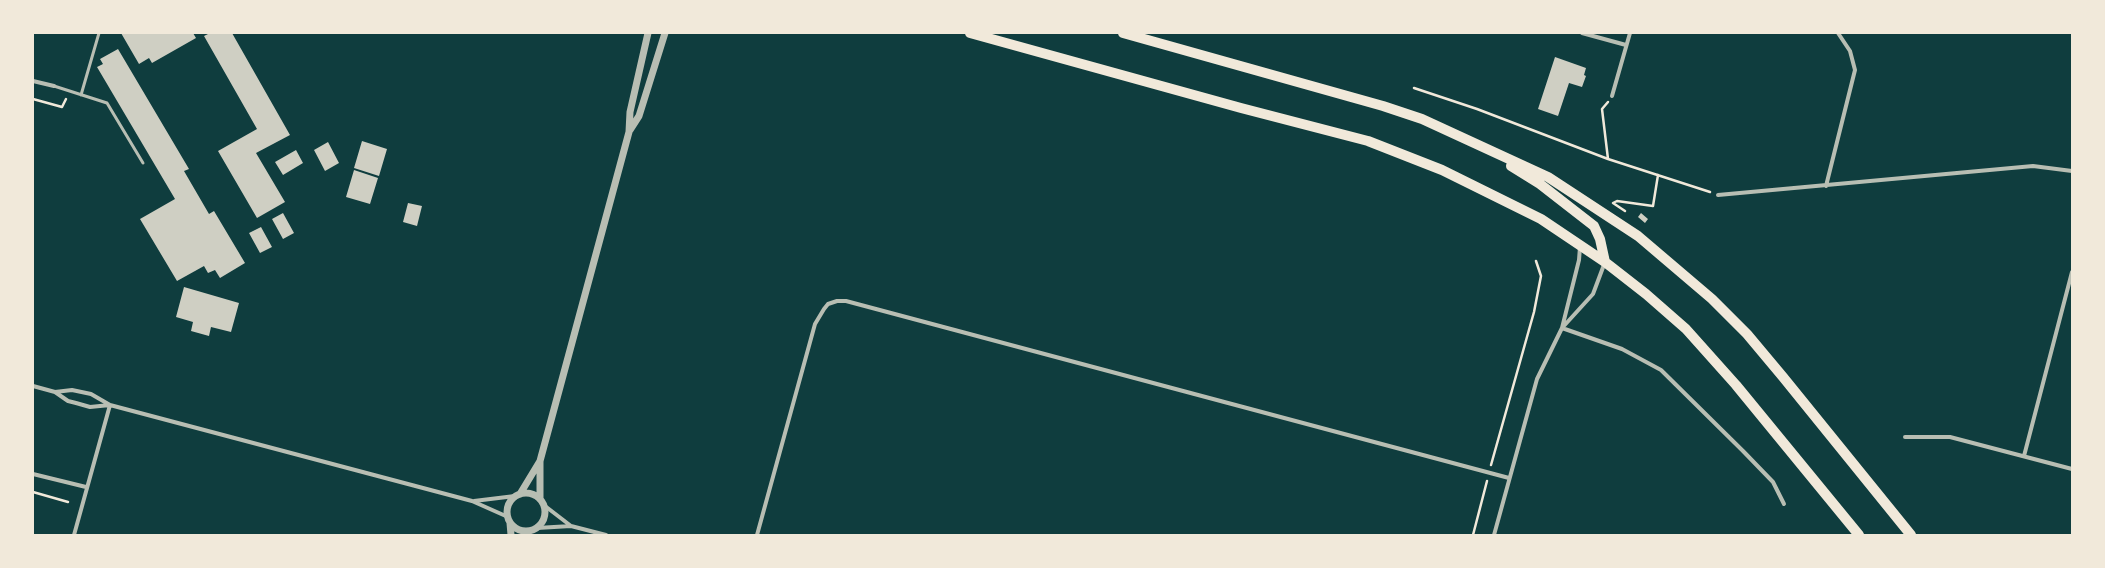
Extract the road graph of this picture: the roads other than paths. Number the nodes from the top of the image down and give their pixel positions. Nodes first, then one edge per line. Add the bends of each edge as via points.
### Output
1 (98, 33) edge
2 (648, 33) edge
3 (665, 33) edge
4 (970, 33) edge
5 (1122, 33) edge
6 (1582, 33) edge
7 (1630, 33) edge
8 (1838, 33) edge
9 (1626, 45) junction
10 (33, 81) edge
11 (54, 86) joint
12 (81, 95) junction
13 (1612, 96) road end
14 (629, 132) junction
15 (1481, 146) junction
16 (143, 163) dead end
17 (2072, 171) edge
18 (1826, 186) junction
19 (1718, 195) road end
20 (1580, 244) junction
21 (1605, 262) junction
22 (2072, 272) edge
23 (1562, 328) junction
24 (33, 386) edge
25 (54, 392) junction
26 (110, 405) junction
27 (1905, 437) dead end
28 (2024, 456) junction
29 (540, 461) junction
30 (2072, 469) edge
31 (33, 474) edge
32 (1509, 478) junction
33 (86, 487) junction
34 (517, 495) junction
35 (540, 499) junction
36 (472, 501) junction
37 (1784, 504) dead end
38 (545, 506) junction
39 (509, 520) junction
40 (572, 526) junction
41 (534, 531) edge
42 (74, 535) edge
43 (510, 535) edge
44 (606, 535) edge
45 (757, 535) edge
46 (1494, 535) edge
47 (1859, 535) edge
48 (1911, 535) edge

1 - 12 lane
2 - 14 street via 630,112
3 - 14 street via 638,116
4 - 20 highway via 1368,141 1442,170 1501,198 1541,218
5 - 15 highway via 1383,106 1422,119
6 - 9 street
7 - 9 street
8 - 18 street via 1850,51 1855,70
9 - 13 street
10 - 11 street
11 - 12 lane
12 - 16 lane via 107,103
14 - 29 street
15 - 21 highway via 1540,184 1594,226
15 - 48 highway via 1548,177 1613,219 1638,236 1712,299 1747,334 1783,376
17 - 18 street via 2033,166
18 - 19 street
20 - 21 highway
20 - 23 street via 1579,260
21 - 23 street via 1593,294
21 - 47 highway via 1686,330 1765,420
22 - 28 street
23 - 32 street via 1537,379
23 - 37 street via 1622,349 1661,370 1773,482
24 - 25 street
25 - 26 street via 72,390 85,393
25 - 26 street via 68,401 90,407
26 - 33 street
26 - 36 street
27 - 28 street via 1950,437
28 - 30 street
29 - 34 street
29 - 35 street
31 - 33 street
32 - 45 street via 846,301 837,301 824,309 815,324
32 - 46 street
33 - 42 street
34 - 35 street via 531,493
34 - 36 street
34 - 39 street via 508,506
35 - 38 street
36 - 39 street
38 - 40 street
38 - 41 street via 544,519
39 - 41 street via 521,530
39 - 43 street
40 - 41 street
40 - 44 street

